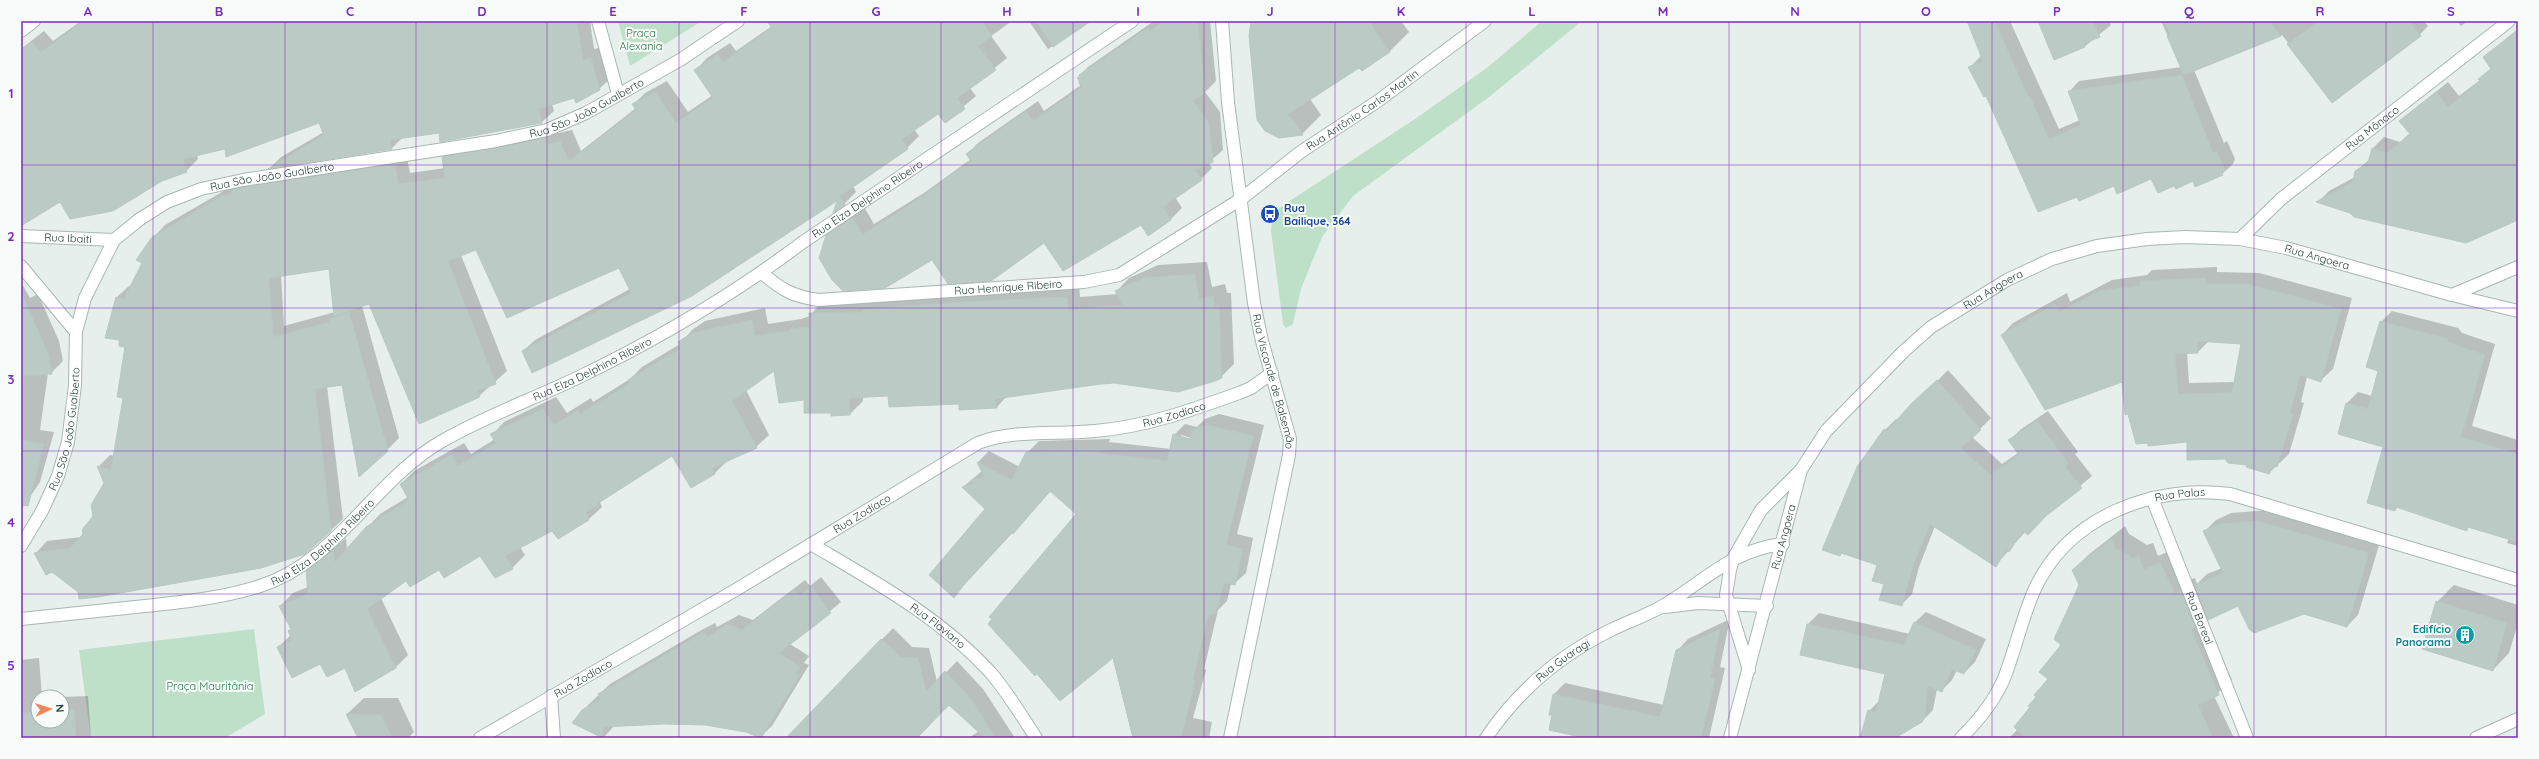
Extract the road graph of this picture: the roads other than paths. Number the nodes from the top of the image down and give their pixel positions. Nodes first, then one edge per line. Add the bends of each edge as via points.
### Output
1 (34, 21) edge
2 (598, 21) edge
3 (738, 21) edge
4 (1132, 21) edge
5 (1222, 21) edge
6 (1485, 21) edge
7 (2509, 21) edge
8 (21, 31) edge
9 (618, 94) junction
10 (1241, 199) junction
11 (21, 236) edge
12 (2240, 239) junction
13 (114, 240) junction
14 (21, 266) edge
15 (2518, 267) edge
16 (762, 273) junction
17 (2452, 295) junction
18 (2518, 311) edge
19 (76, 332) junction
20 (1272, 373) junction
21 (1801, 470) junction
22 (2152, 498) junction
23 (811, 544) junction
24 (1783, 544) junction
25 (21, 546) edge
26 (1733, 559) junction
27 (2518, 580) edge
28 (1728, 605) junction
29 (1767, 606) junction
30 (1660, 608) junction
31 (21, 620) edge
32 (1748, 670) junction
33 (551, 696) junction
34 (2518, 719) edge
35 (480, 738) edge
36 (554, 738) edge
37 (1036, 738) edge
38 (1230, 738) edge
39 (1486, 738) edge
40 (1730, 738) edge
41 (1961, 738) edge
42 (2247, 738) edge
43 (2476, 738) edge

1 - 8 street
2 - 9 street
3 - 9 street, Rua São João Gualberto via 680,60
4 - 16 street, Rua Elza Delphino Ribeiro via 803,242
5 - 10 street, Rua Visconde de Balsemão via 1228,102
6 - 10 street, Rua Antônio Carlos Martin via 1378,101 1302,151
7 - 12 street, Rua Mônaco via 2281,199
9 - 13 street, Rua São João Gualberto via 586,113 547,130 496,141 243,180 201,189 168,202 140,219
10 - 16 street, Rua Henrique Ribeiro via 1140,263 1106,279 818,300 782,291
10 - 20 street, Rua Visconde de Balsemão via 1254,303
11 - 13 street, Rua Ibaiti
12 - 17 street, Rua Angoera via 2286,248
12 - 21 street, Rua Angoera via 2170,238 2097,246 2052,259 2007,280 1930,327 1826,431
13 - 19 street, Rua São João Gualberto via 84,298
14 - 19 street
15 - 17 street
16 - 31 street, Rua Elza Delphino Ribeiro via 648,342 578,378 443,440 410,463 320,551 285,575 260,586 194,600
17 - 18 street, Rua Angoera
19 - 25 street, Rua São João Gualberto via 76,385 68,442 58,476 42,512
20 - 23 street, Rua Zodíaco via 1239,394 1147,423 1096,431 996,436 978,443
20 - 38 street, Rua Visconde de Balsemão via 1290,439
21 - 24 street, Rua Angoera
21 - 26 street via 1762,510
22 - 27 street, Rua Palas via 2190,491 2230,494
22 - 41 street, Rua Palas via 2118,508 2077,534 2064,546 2034,592 2004,678 1975,724
22 - 42 street, Rua Boreal
23 - 33 street, Rua Zodíaco
23 - 37 street, Rua Flaviano via 892,592 926,615 963,646 991,674 1017,707
24 - 26 street, Rua Guaragi via 1752,549
24 - 29 street, Rua Angoera
26 - 28 street via 1726,587
26 - 30 street, Rua Guaragi
28 - 29 street, Rua Guaragi
28 - 30 street, Rua Guaragi via 1681,604
28 - 32 street
29 - 32 street, Rua Angoera
30 - 39 street, Rua Guaragi via 1610,631 1546,670 1504,711
32 - 40 street, Rua Angoera
33 - 35 street, Rua Zodíaco
33 - 36 street
34 - 43 street

